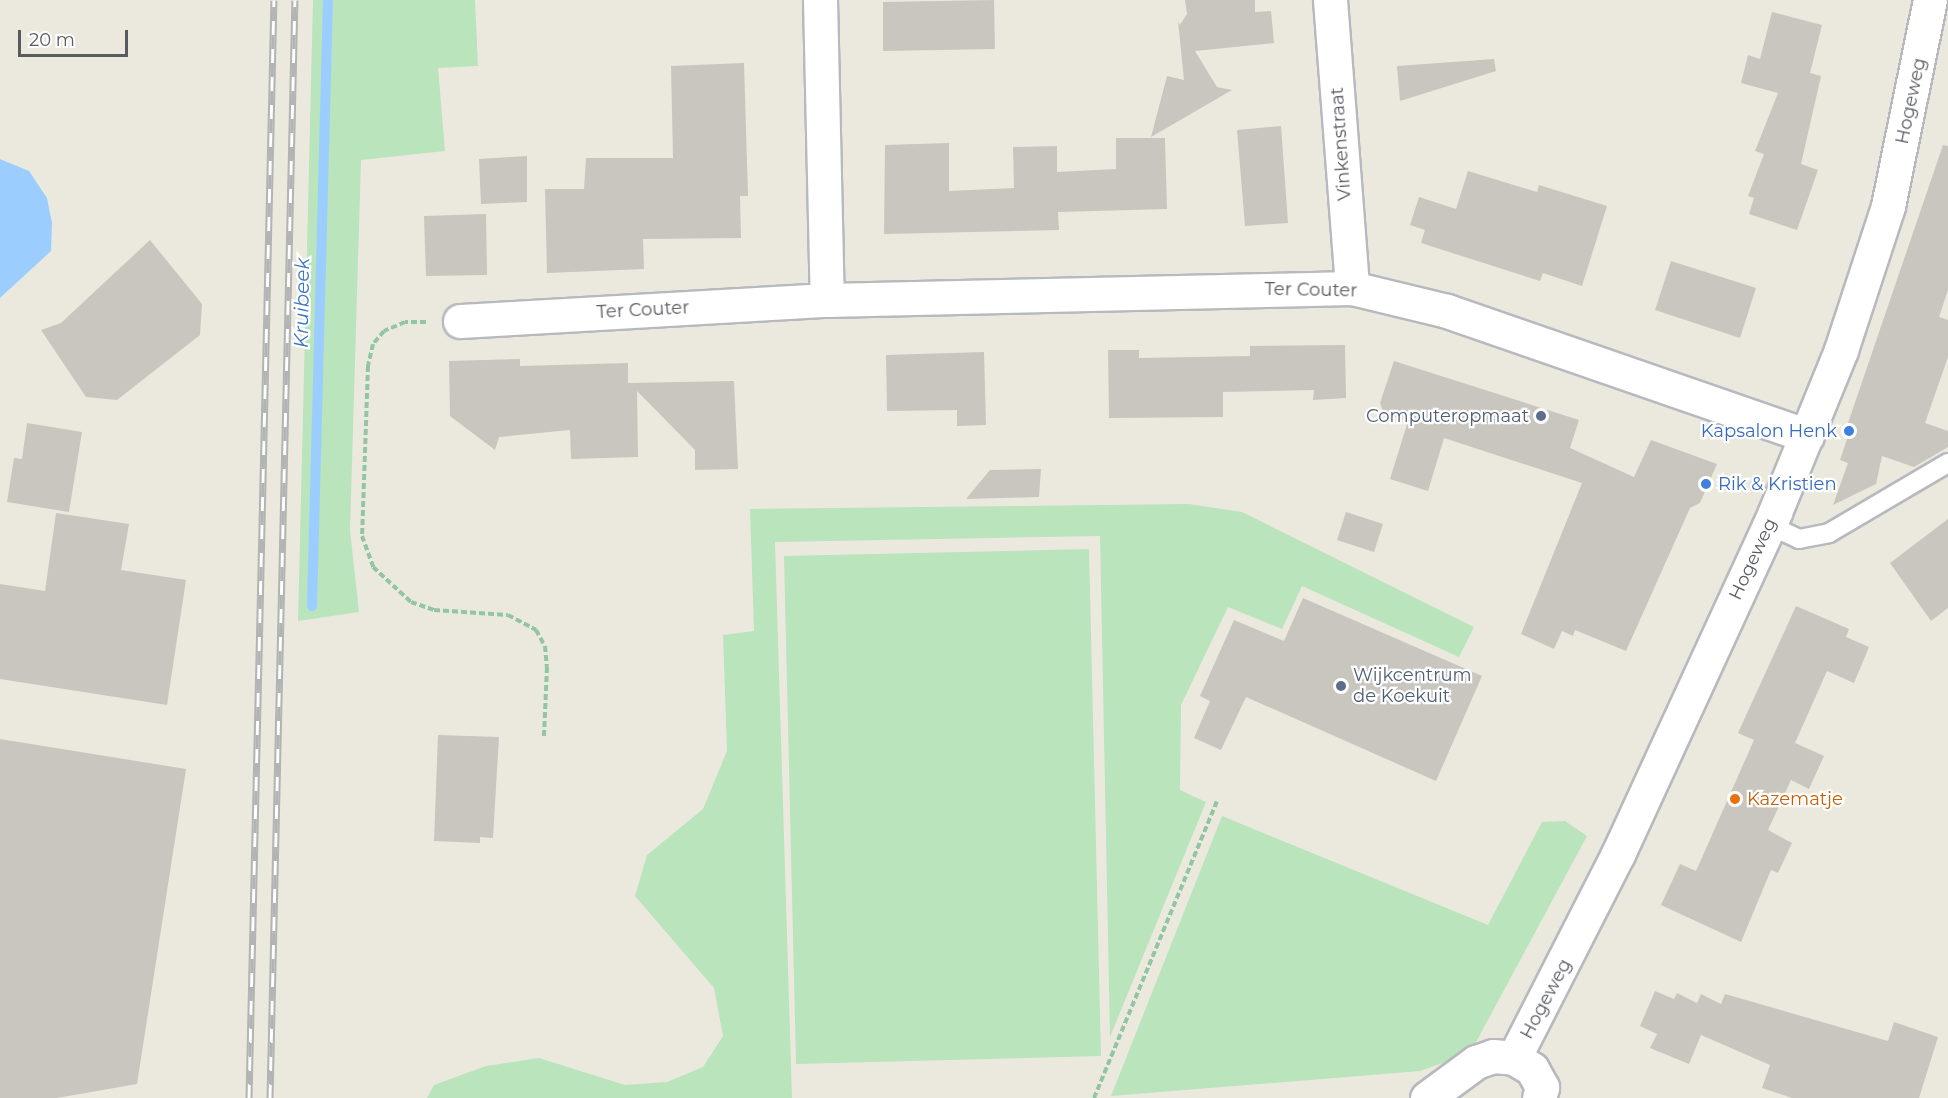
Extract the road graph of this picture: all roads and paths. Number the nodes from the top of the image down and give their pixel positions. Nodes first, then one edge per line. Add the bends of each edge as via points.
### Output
1 (820, 0) edge
2 (1330, 0) edge
3 (1930, 0) edge
4 (1352, 288) junction
5 (827, 300) junction
6 (460, 321) joint
7 (1807, 436) junction
8 (1948, 463) edge
9 (1768, 525) junction
10 (544, 737) dead end
11 (1217, 801) dead end
12 (1514, 1058) junction
13 (1094, 1098) edge
14 (1427, 1098) edge
15 (1539, 1098) edge

1 - 5 street
2 - 4 street, Vinkenstraat
3 - 7 street, Hogeweg via 1888,206
4 - 5 street, Ter Couter
4 - 7 street, Ter Couter via 1447,311
5 - 6 street, Ter Couter
6 - 10 path via 405,322 384,330 374,344 368,366 362,536 374,567 411,602 434,610 508,615 536,630 544,646 547,667
7 - 9 street, Hogeweg
8 - 9 lane via 1829,533 1799,539
9 - 12 street, Hogeweg via 1592,910
11 - 13 path
12 - 14 street via 1493,1056 1476,1062
12 - 15 street via 1532,1069 1542,1087

